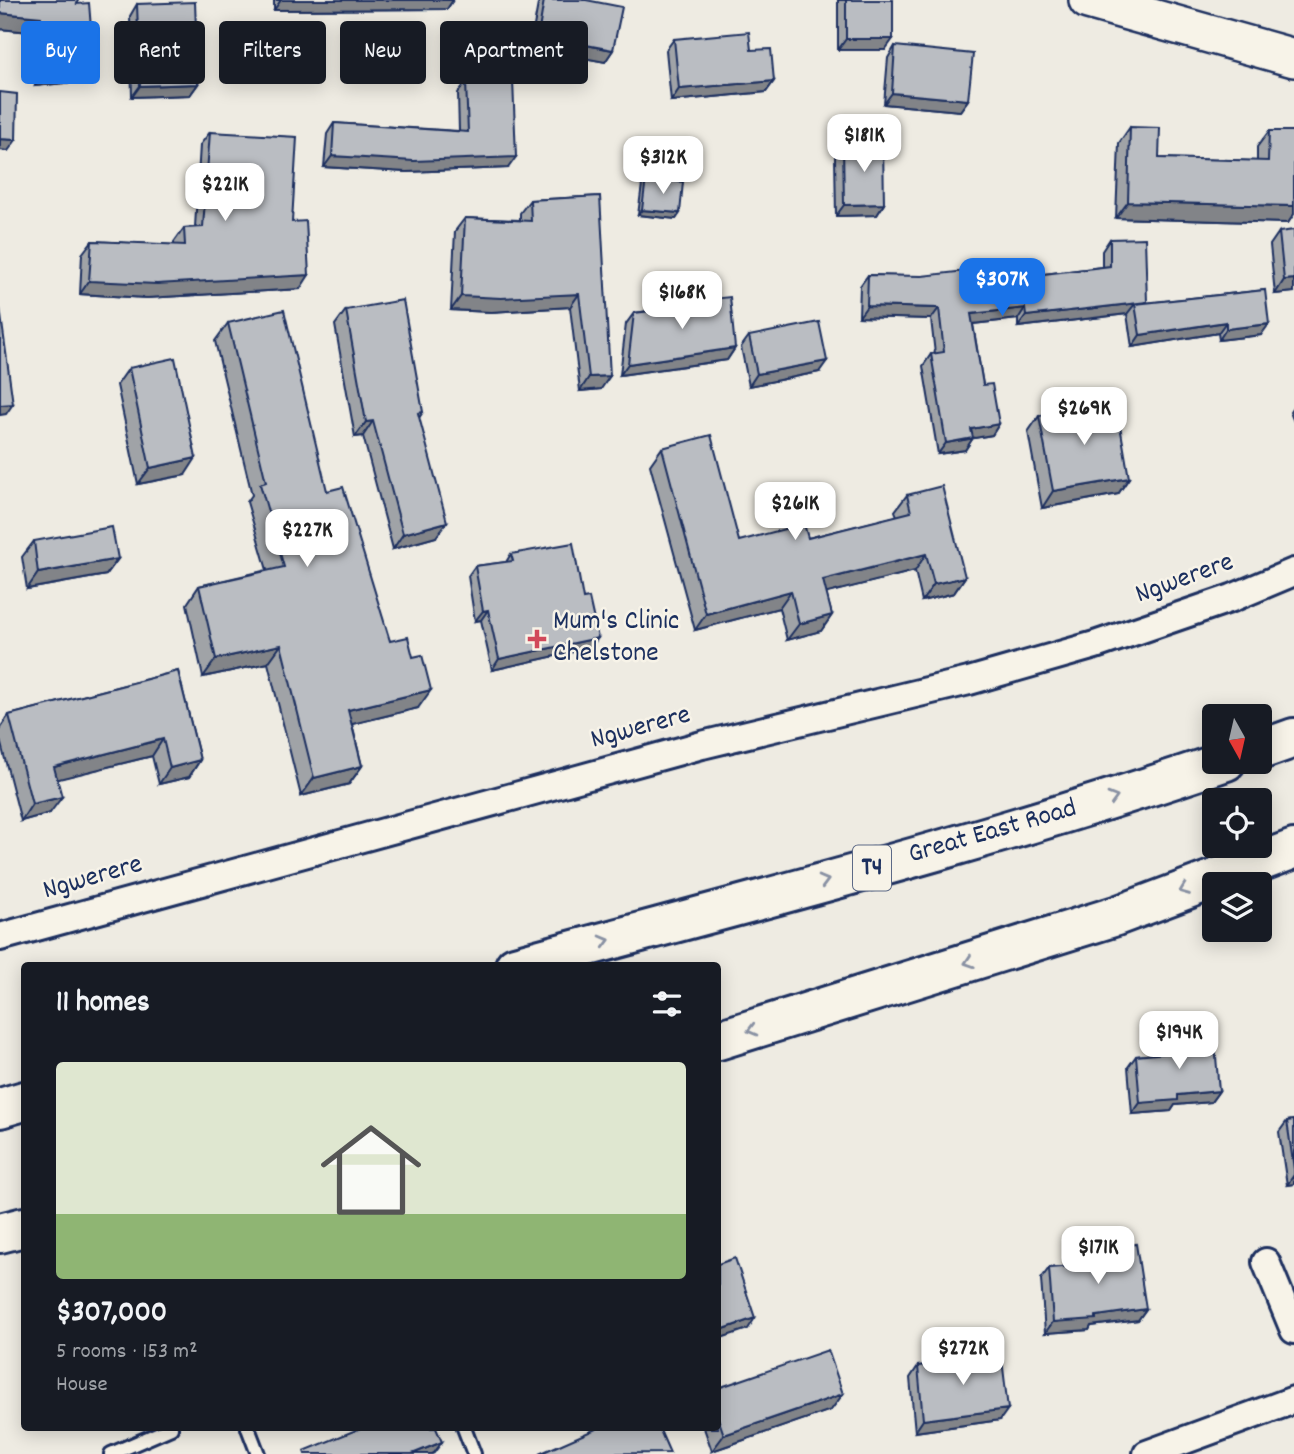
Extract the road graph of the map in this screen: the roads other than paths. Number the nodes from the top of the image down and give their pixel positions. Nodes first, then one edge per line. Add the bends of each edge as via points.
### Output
1 (1088, 0) edge
2 (1294, 58) edge
3 (1294, 572) edge
4 (1294, 738) edge
5 (1272, 746) edge
6 (1202, 769) edge
7 (1294, 849) edge
8 (0, 937) edge
9 (530, 962) edge
10 (721, 1039) edge
11 (21, 1102) edge
12 (0, 1108) edge
13 (21, 1228) edge
14 (0, 1233) edge
15 (1266, 1262) dead end
16 (1294, 1329) edge
17 (1294, 1400) edge
18 (164, 1431) edge
19 (249, 1431) edge
20 (465, 1431) edge
21 (111, 1454) edge
22 (258, 1454) edge
23 (474, 1454) edge
24 (1147, 1454) edge

1 - 2 main road
3 - 8 street, Ngwerere via 1119,637 969,681 702,745
4 - 5 main road
9 -> 6 main road, Great East Road / T4 via 906,859
7 -> 10 main road via 1116,916
11 - 12 main road
13 - 14 main road
15 - 16 street
17 - 24 street
18 - 21 lane
19 - 22 lane
20 - 23 lane

